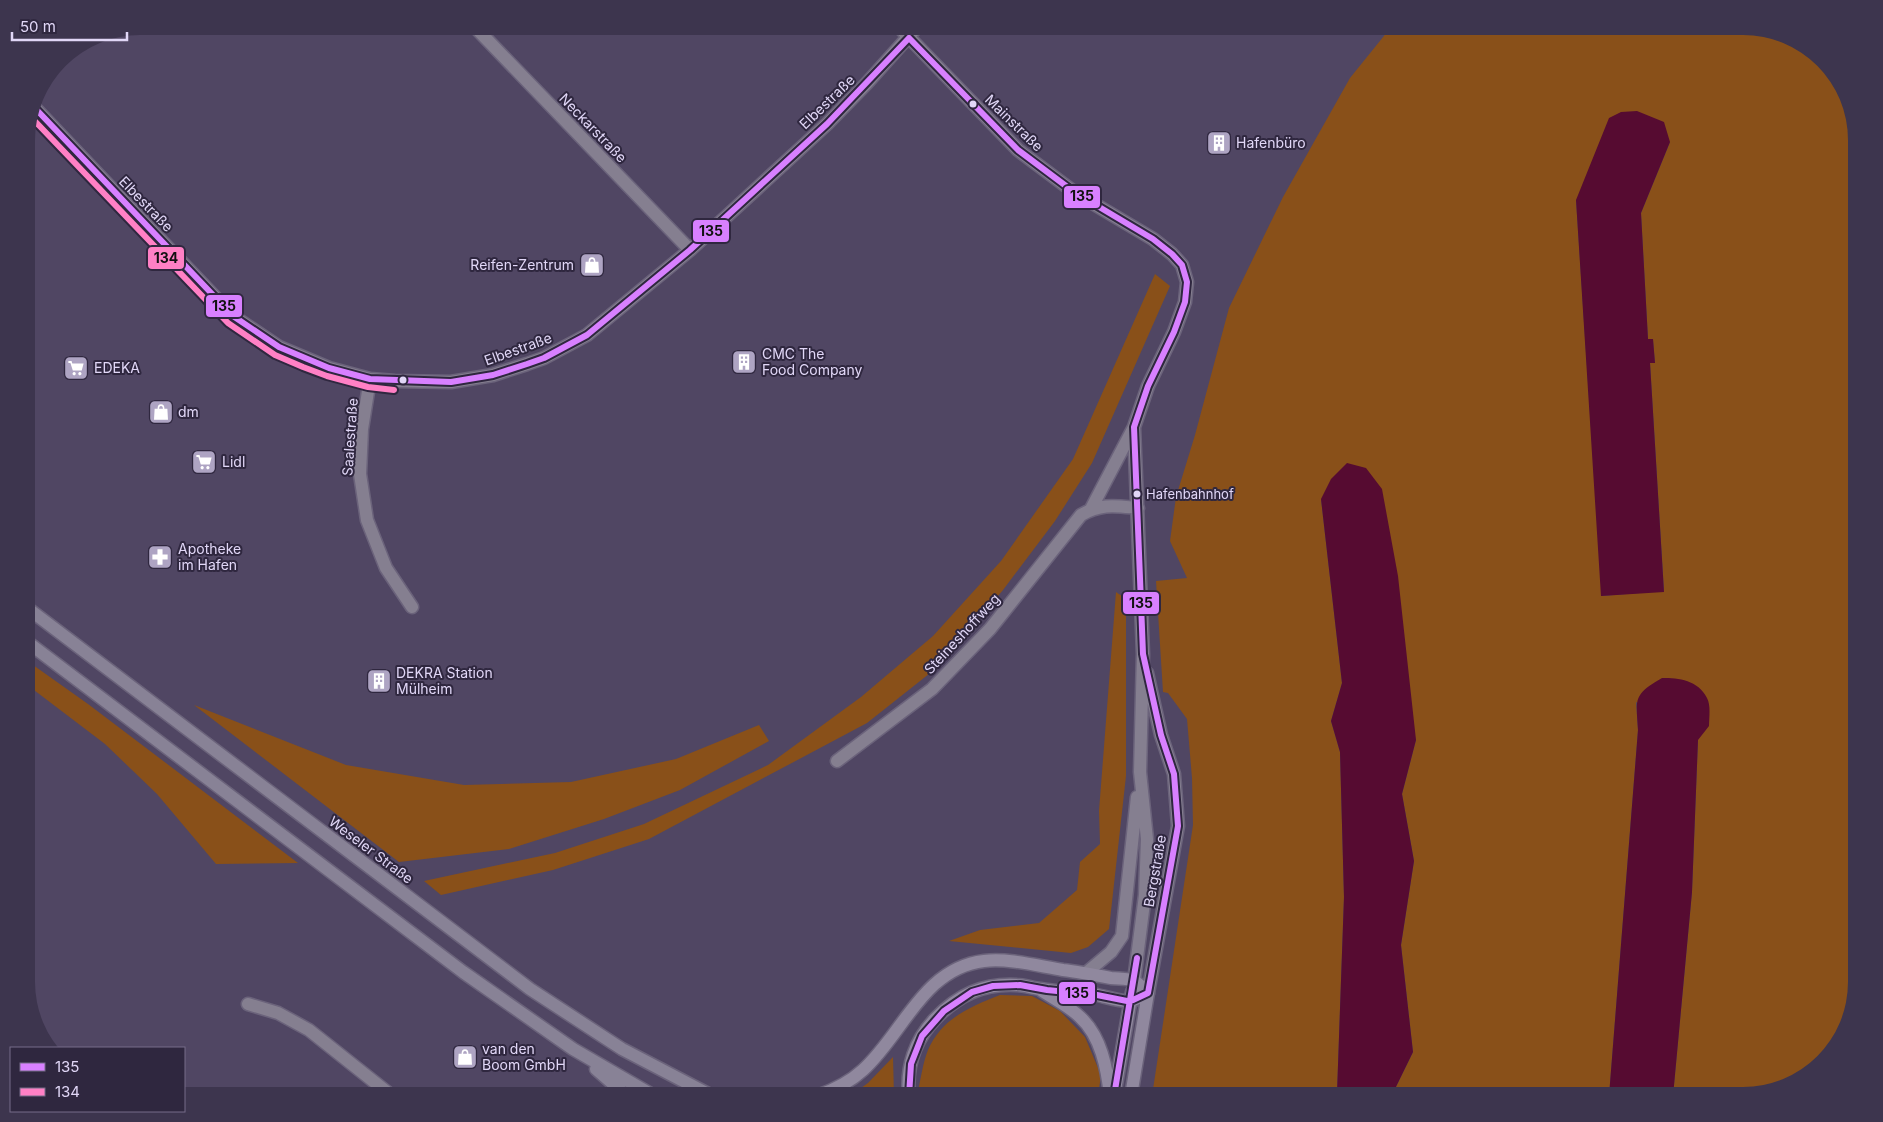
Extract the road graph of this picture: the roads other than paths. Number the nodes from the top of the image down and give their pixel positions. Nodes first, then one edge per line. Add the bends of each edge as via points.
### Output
1 (483, 35) edge
2 (906, 35) edge
3 (911, 35) edge
4 (909, 38) junction
5 (39, 112) edge
6 (690, 250) junction
7 (1187, 282) joint
8 (370, 379) junction
9 (1134, 427) junction
10 (1138, 508) junction
11 (1091, 509) junction
12 (412, 607) dead end
13 (35, 614) edge
14 (35, 648) edge
15 (1143, 654) junction
16 (837, 761) dead end
17 (1140, 772) junction
18 (1086, 973) junction
19 (1134, 981) junction
20 (1039, 989) junction
21 (1148, 993) junction
22 (1131, 1001) junction
23 (248, 1004) dead end
24 (573, 1049) junction
25 (381, 1087) edge
26 (617, 1087) edge
27 (638, 1087) edge
28 (695, 1087) edge
29 (837, 1087) edge
30 (909, 1087) edge
31 (1109, 1087) edge
32 (1116, 1087) edge
33 (1132, 1087) edge

1 - 6 street, Neckarstraße
2 - 4 street, Mainstraße
3 - 4 street, Elbestraße
4 - 6 street, Elbestraße via 827,124
4 - 7 street, Mainstraße via 1018,150 1074,192 1153,239 1182,265
5 - 8 street, Elbestraße via 232,316 279,347 329,368
6 - 8 street, Elbestraße via 587,335 544,358 493,375 451,382
7 - 9 street, Steineshoffweg via 1185,302 1148,386
8 - 12 street, Saalestraße via 362,429 360,474 367,520 386,568
9 - 10 street, Bergstraße
9 - 11 street, Steineshoffweg
10 - 11 street via 1108,505
10 - 15 street, Bergstraße
11 - 16 street, Steineshoffweg via 1072,525 990,629 932,689
13 - 28 main road, Weseler Straße via 530,989 622,1049
14 - 24 main road via 463,972
15 - 17 street, Bergstraße
15 - 21 street, Bergstraße via 1161,735 1174,774 1178,826
17 - 18 street via 1122,936 1111,952
17 - 19 street, Bergstraße via 1146,849 1145,895
18 - 19 main road
18 - 29 main road via 1000,960 967,965 942,978 921,998 863,1071
19 - 21 main road
19 - 22 main road, Bergstraße
20 - 22 main road
20 - 30 main road via 1018,984 996,985 955,1000 931,1023 914,1052 908,1070
20 - 31 main road via 1081,1017 1097,1040
21 - 22 main road
21 - 33 main road, Bergstraße
22 - 32 main road, Bergstraße
23 - 25 street via 278,1014 309,1030
24 - 26 main road
24 - 27 main road

